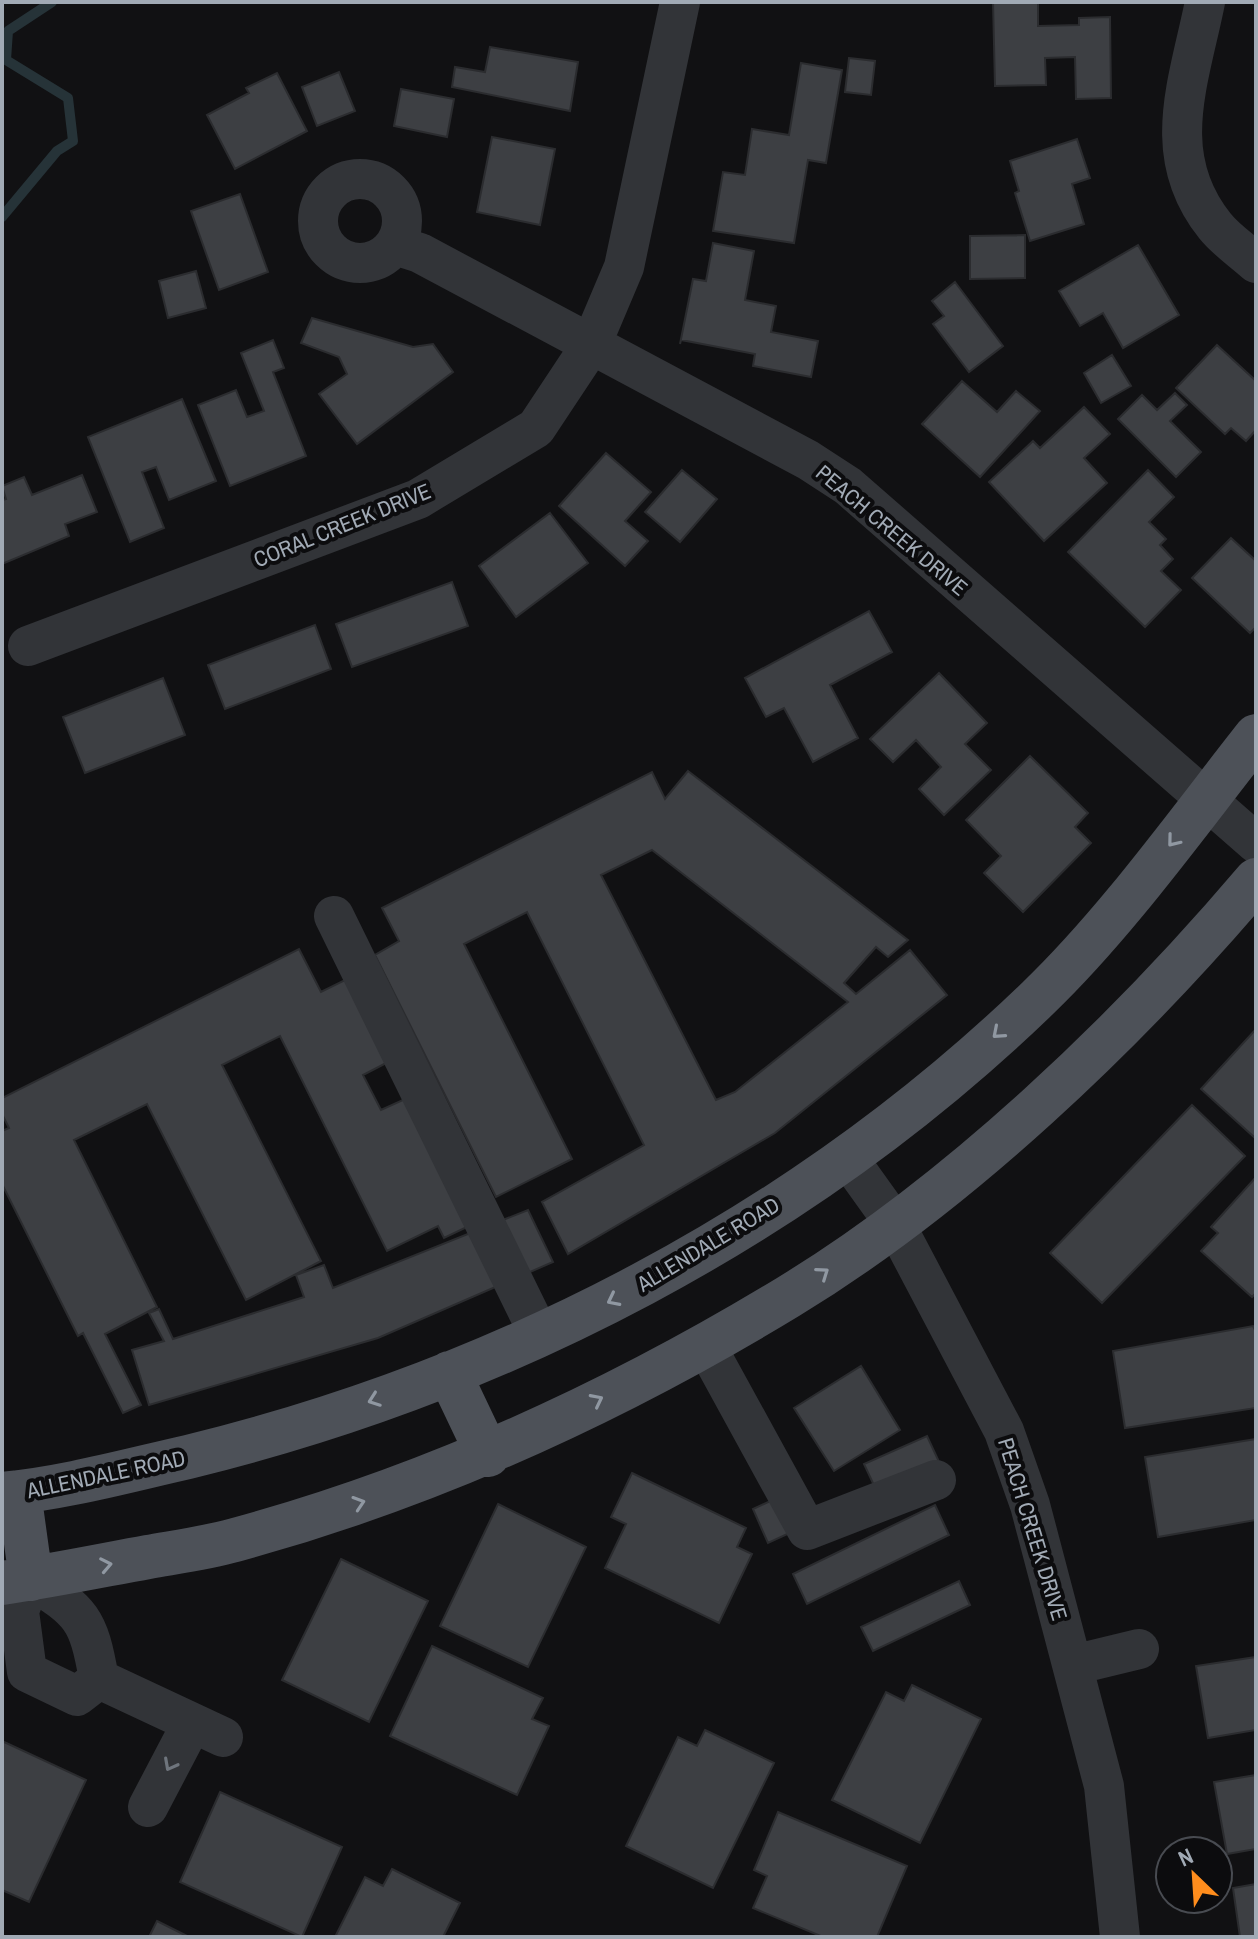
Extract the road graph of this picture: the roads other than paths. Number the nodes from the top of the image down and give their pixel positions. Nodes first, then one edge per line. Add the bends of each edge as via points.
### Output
1 (680, 2) edge
2 (1205, 2) edge
3 (395, 245) dead end
4 (1256, 263) edge
5 (591, 345) junction
6 (28, 646) dead end
7 (1256, 736) edge
8 (1205, 801) junction
9 (1256, 843) edge
10 (1256, 880) edge
11 (334, 916) dead end
12 (847, 1157) junction
13 (895, 1224) junction
14 (540, 1336) junction
15 (705, 1344) junction
16 (449, 1373) junction
17 (488, 1455) junction
18 (936, 1480) dead end
19 (10, 1493) edge
20 (16, 1581) edge
21 (1139, 1649) dead end
22 (1073, 1665) junction
23 (99, 1679) junction
24 (148, 1807) dead end
25 (1120, 1937) edge

1 - 5 street, CORAL CREEK DRIVE via 624,267
2 - 4 street via 1181,115 1182,163 1196,200 1217,228
3 - 5 street, PEACH CREEK DRIVE via 420,253
5 - 6 street, CORAL CREEK DRIVE via 536,428 418,499
5 - 8 street, PEACH CREEK DRIVE via 848,486
7 - 8 main road, ALLENDALE ROAD
8 - 9 street, PEACH CREEK DRIVE
8 -> 12 main road, ALLENDALE ROAD via 1039,997
10 - 13 main road via 1128,1020 1004,1135
11 - 14 street
12 - 13 street, PEACH CREEK DRIVE
12 -> 14 main road, ALLENDALE ROAD via 661,1276
15 -> 13 main road via 790,1296
13 - 22 street, PEACH CREEK DRIVE via 1004,1431 1030,1505
14 - 16 main road, ALLENDALE ROAD
17 -> 15 main road
15 - 18 street via 807,1530
16 - 17 main road
16 -> 19 main road, ALLENDALE ROAD via 284,1433 126,1472
20 -> 17 main road via 231,1542
19 - 20 main road
20 - 23 street via 75,1608 87,1630
20 - 23 street via 27,1672 77,1696
21 - 22 street
22 - 25 street, PEACH CREEK DRIVE via 1104,1786
23 -> 24 street via 208,1730

